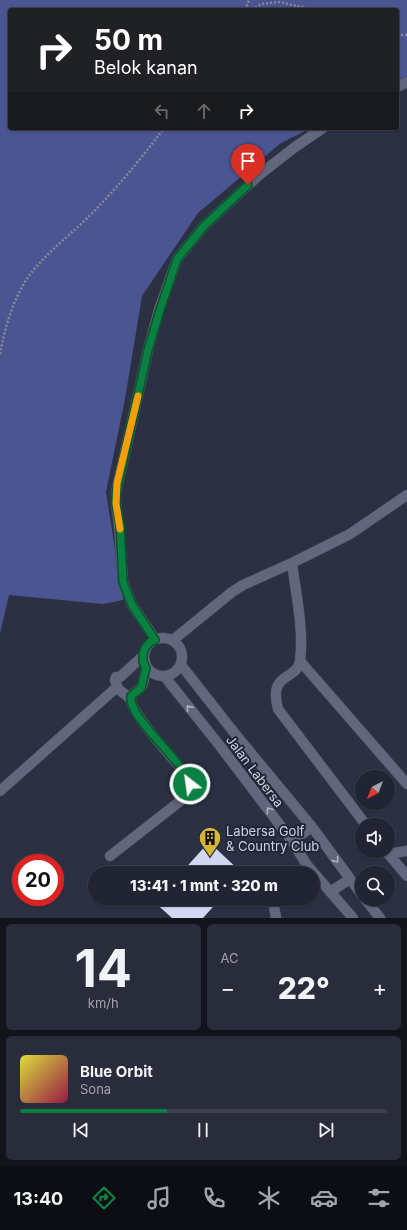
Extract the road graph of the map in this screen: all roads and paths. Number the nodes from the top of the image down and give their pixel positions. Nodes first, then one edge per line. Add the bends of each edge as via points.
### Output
1 (255, 8) edge
2 (307, 8) edge
3 (163, 130) edge
4 (320, 130) edge
5 (0, 354) edge
6 (407, 495) edge
7 (292, 563) junction
8 (155, 640) junction
9 (173, 640) junction
10 (143, 656) junction
11 (300, 661) junction
12 (181, 665) junction
13 (146, 668) junction
14 (165, 677) junction
15 (117, 687) junction
16 (130, 699) junction
17 (407, 784) edge
18 (0, 791) edge
19 (361, 818) edge
20 (312, 827) junction
21 (292, 841) junction
22 (407, 851) edge
23 (395, 852) edge
24 (110, 856) dead end
25 (392, 858) edge
26 (307, 865) joint
27 (407, 876) edge
28 (350, 880) junction
29 (355, 886) edge
30 (330, 892) junction
31 (274, 906) edge
32 (371, 906) edge
33 (276, 918) edge
34 (353, 918) edge
35 (380, 918) edge

1 - 2 path via 260,4 279,2
3 - 5 path via 98,208 31,274 16,297
4 - 8 street via 259,175 204,226 177,259 160,310 148,350 116,493 123,582 132,605
6 - 7 street via 350,534
7 - 9 street via 232,592
7 - 11 street via 301,634
8 - 9 street
8 - 10 street via 145,648
9 - 12 street via 181,651
10 - 13 street
10 - 15 street via 120,677 115,678
11 - 17 street
11 - 19 street via 297,668 280,681 277,687 275,694 278,709
12 - 14 street via 172,675
12 - 20 street, Jalan Labersa
13 - 14 street, Jalan Labersa via 151,673
13 - 16 street via 141,688
21 -> 14 street, Jalan Labersa
15 - 16 street
15 - 18 street
16 - 24 street via 141,721 184,772 190,788 186,796
20 - 21 street
20 -> 28 street, Jalan Labersa
21 - 26 street, Jalan Labersa
22 - 23 street
25 - 27 street
26 - 30 street, Jalan Labersa
28 - 29 street, Jalan Labersa
28 - 30 street
30 - 34 street, Jalan Labersa
31 - 33 street
32 - 35 street

